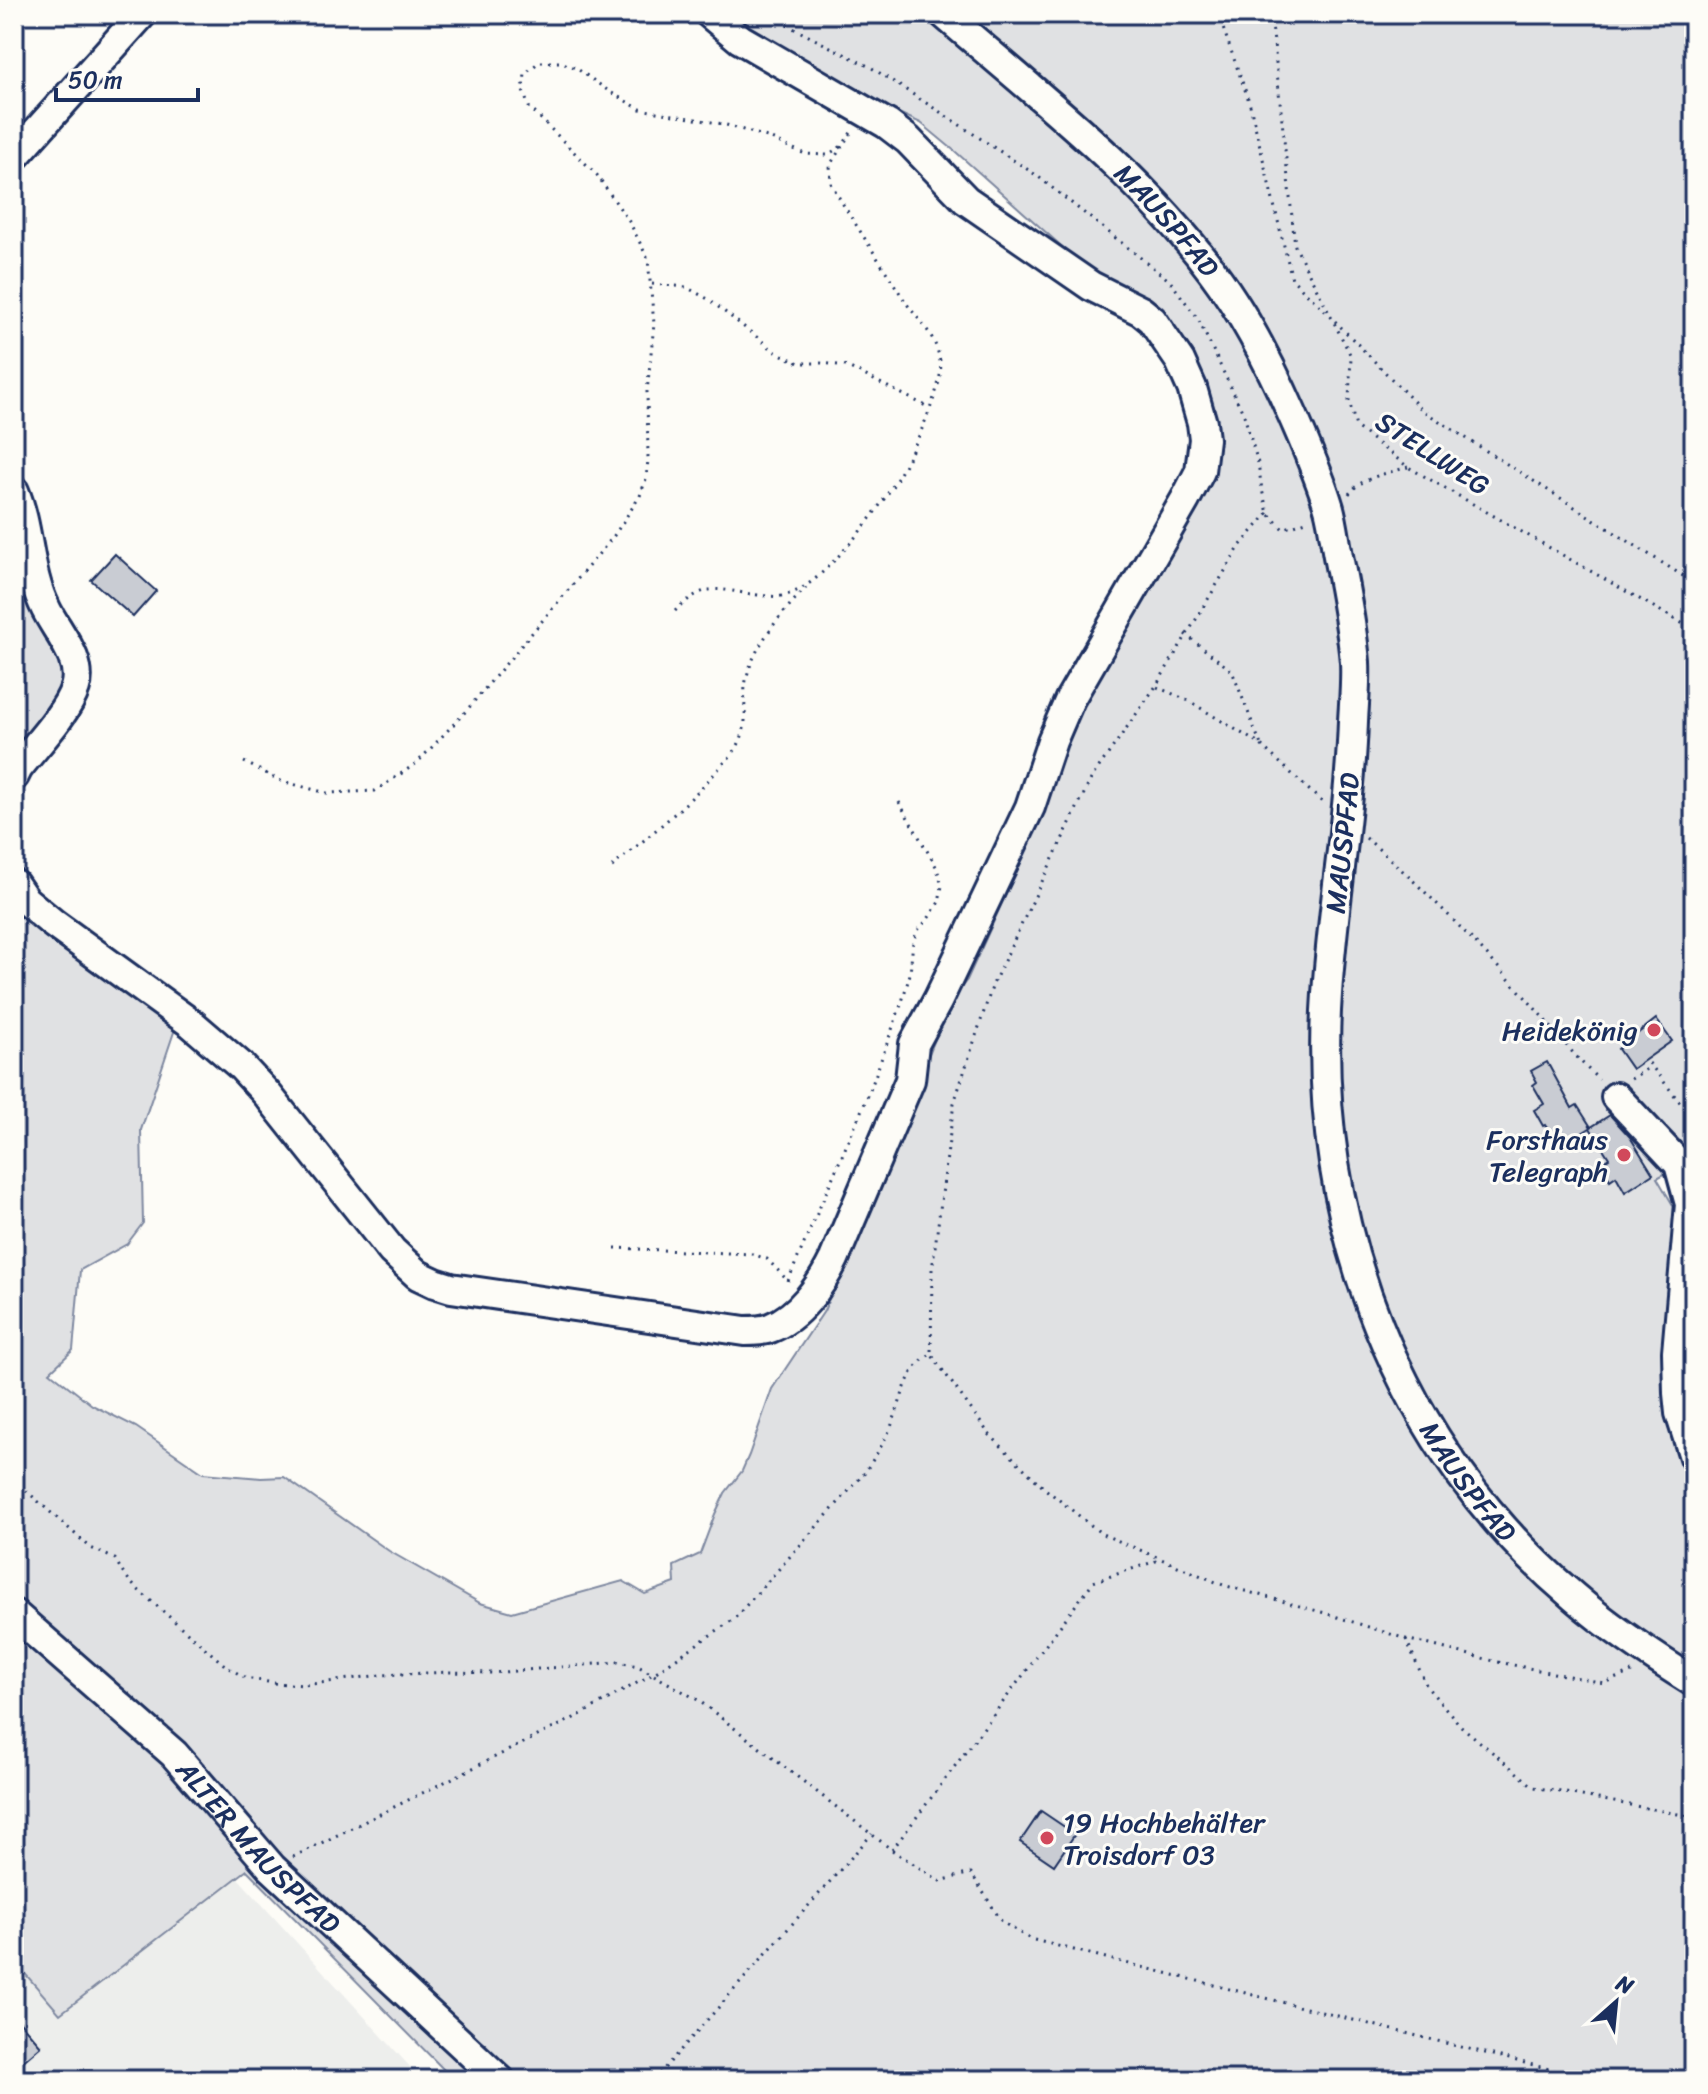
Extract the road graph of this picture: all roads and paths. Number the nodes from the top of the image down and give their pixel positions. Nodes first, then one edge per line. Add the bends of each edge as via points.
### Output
1 (142, 14) edge
2 (710, 14) edge
3 (765, 14) edge
4 (944, 14) edge
5 (1218, 14) edge
6 (1271, 14) edge
7 (866, 112) junction
8 (842, 146) junction
9 (14, 157) edge
10 (651, 284) junction
11 (1331, 317) junction
12 (930, 408) junction
13 (1408, 467) junction
14 (14, 491) edge
15 (1329, 508) junction
16 (1268, 513) junction
17 (1694, 583) edge
18 (809, 585) junction
19 (675, 611) dead end
20 (1694, 630) edge
21 (1185, 634) junction
22 (1156, 686) junction
23 (1261, 745) junction
24 (244, 762) dead end
25 (14, 776) edge
26 (896, 797) dead end
27 (1346, 824) junction
28 (612, 867) dead end
29 (14, 884) edge
30 (1636, 1076) dead end
31 (1616, 1097) joint
32 (1694, 1120) edge
33 (615, 1248) dead end
34 (931, 1354) junction
35 (1694, 1457) edge
36 (14, 1480) edge
37 (1160, 1559) junction
38 (14, 1614) edge
39 (1406, 1639) junction
40 (1649, 1654) junction
41 (653, 1674) junction
42 (1694, 1682) edge
43 (1694, 1817) edge
44 (872, 1834) junction
45 (892, 1850) junction
46 (272, 1868) junction
47 (500, 2080) edge
48 (654, 2080) edge
49 (1593, 2080) edge

1 - 9 street
2 - 7 street via 740,39
3 - 16 path via 872,68 962,126 1036,175 1170,281 1198,319 1244,415
4 - 15 street, MAUSPFAD via 1151,199 1215,275 1268,359
5 - 11 path via 1249,101 1292,279
6 - 11 path, STELLWEG via 1295,246
7 - 8 path
7 - 29 street via 908,140 966,200 1091,286 1152,320 1192,388 1204,439 1200,471 1070,699 1030,807 914,1044 910,1080 834,1259 799,1309 772,1327 745,1331 451,1288 418,1275 386,1244 241,1066 54,924
8 - 10 path via 827,155 805,154 723,124 640,109 576,68 539,62 525,74 523,91 529,107 597,175 622,211 648,259
8 - 12 path via 830,165 831,183 931,333 941,365
10 - 12 path via 686,287 799,363 846,366
10 - 24 path via 648,460 640,496 613,537 466,711 417,763 375,791 327,793 281,781
11 - 13 path, STELLWEG via 1351,356 1349,401 1356,427
11 - 17 path via 1422,410
12 - 18 path via 888,496
13 - 15 path via 1375,477
13 - 20 path, STELLWEG
14 - 25 street via 45,607 77,669 76,687 66,706
15 - 16 path via 1283,529
15 - 27 street, MAUSPFAD via 1355,665
16 - 21 path via 1240,546
18 - 19 path via 770,597 708,588
18 - 28 path via 785,609 752,663 738,745 703,788
21 - 22 path
21 - 23 path via 1232,671
22 - 23 path
22 - 34 path via 1092,777 993,984 954,1103 932,1270
23 - 27 path
26 - 33 path via 937,868 939,902 913,941 910,974 874,1080 788,1281 767,1259 752,1254
27 - 31 path via 1449,916
27 - 40 street, MAUSPFAD via 1325,1054 1337,1188 1372,1314 1413,1401 1457,1471 1532,1558
30 - 32 path via 1650,1064
31 - 35 street via 1679,1164 1690,1204 1677,1352 1680,1413
34 - 37 path via 989,1434 1044,1488 1102,1534
34 - 41 path via 905,1384 894,1420 863,1475 734,1619
36 - 41 path via 91,1548 115,1559 135,1587 246,1678 305,1685 380,1675 492,1673 618,1662
37 - 39 path via 1223,1585
37 - 45 path via 1093,1582
38 - 46 street, ALTER MAUSPFAD via 174,1754
39 - 40 path via 1604,1683 1631,1674
39 - 43 path via 1427,1687 1461,1726 1534,1787
40 - 42 street, MAUSPFAD
41 - 44 path via 698,1700
41 - 46 path
44 - 45 path
44 - 48 path
45 - 49 path via 940,1881 971,1873 1002,1922 1030,1939
46 - 47 street, ALTER MAUSPFAD

